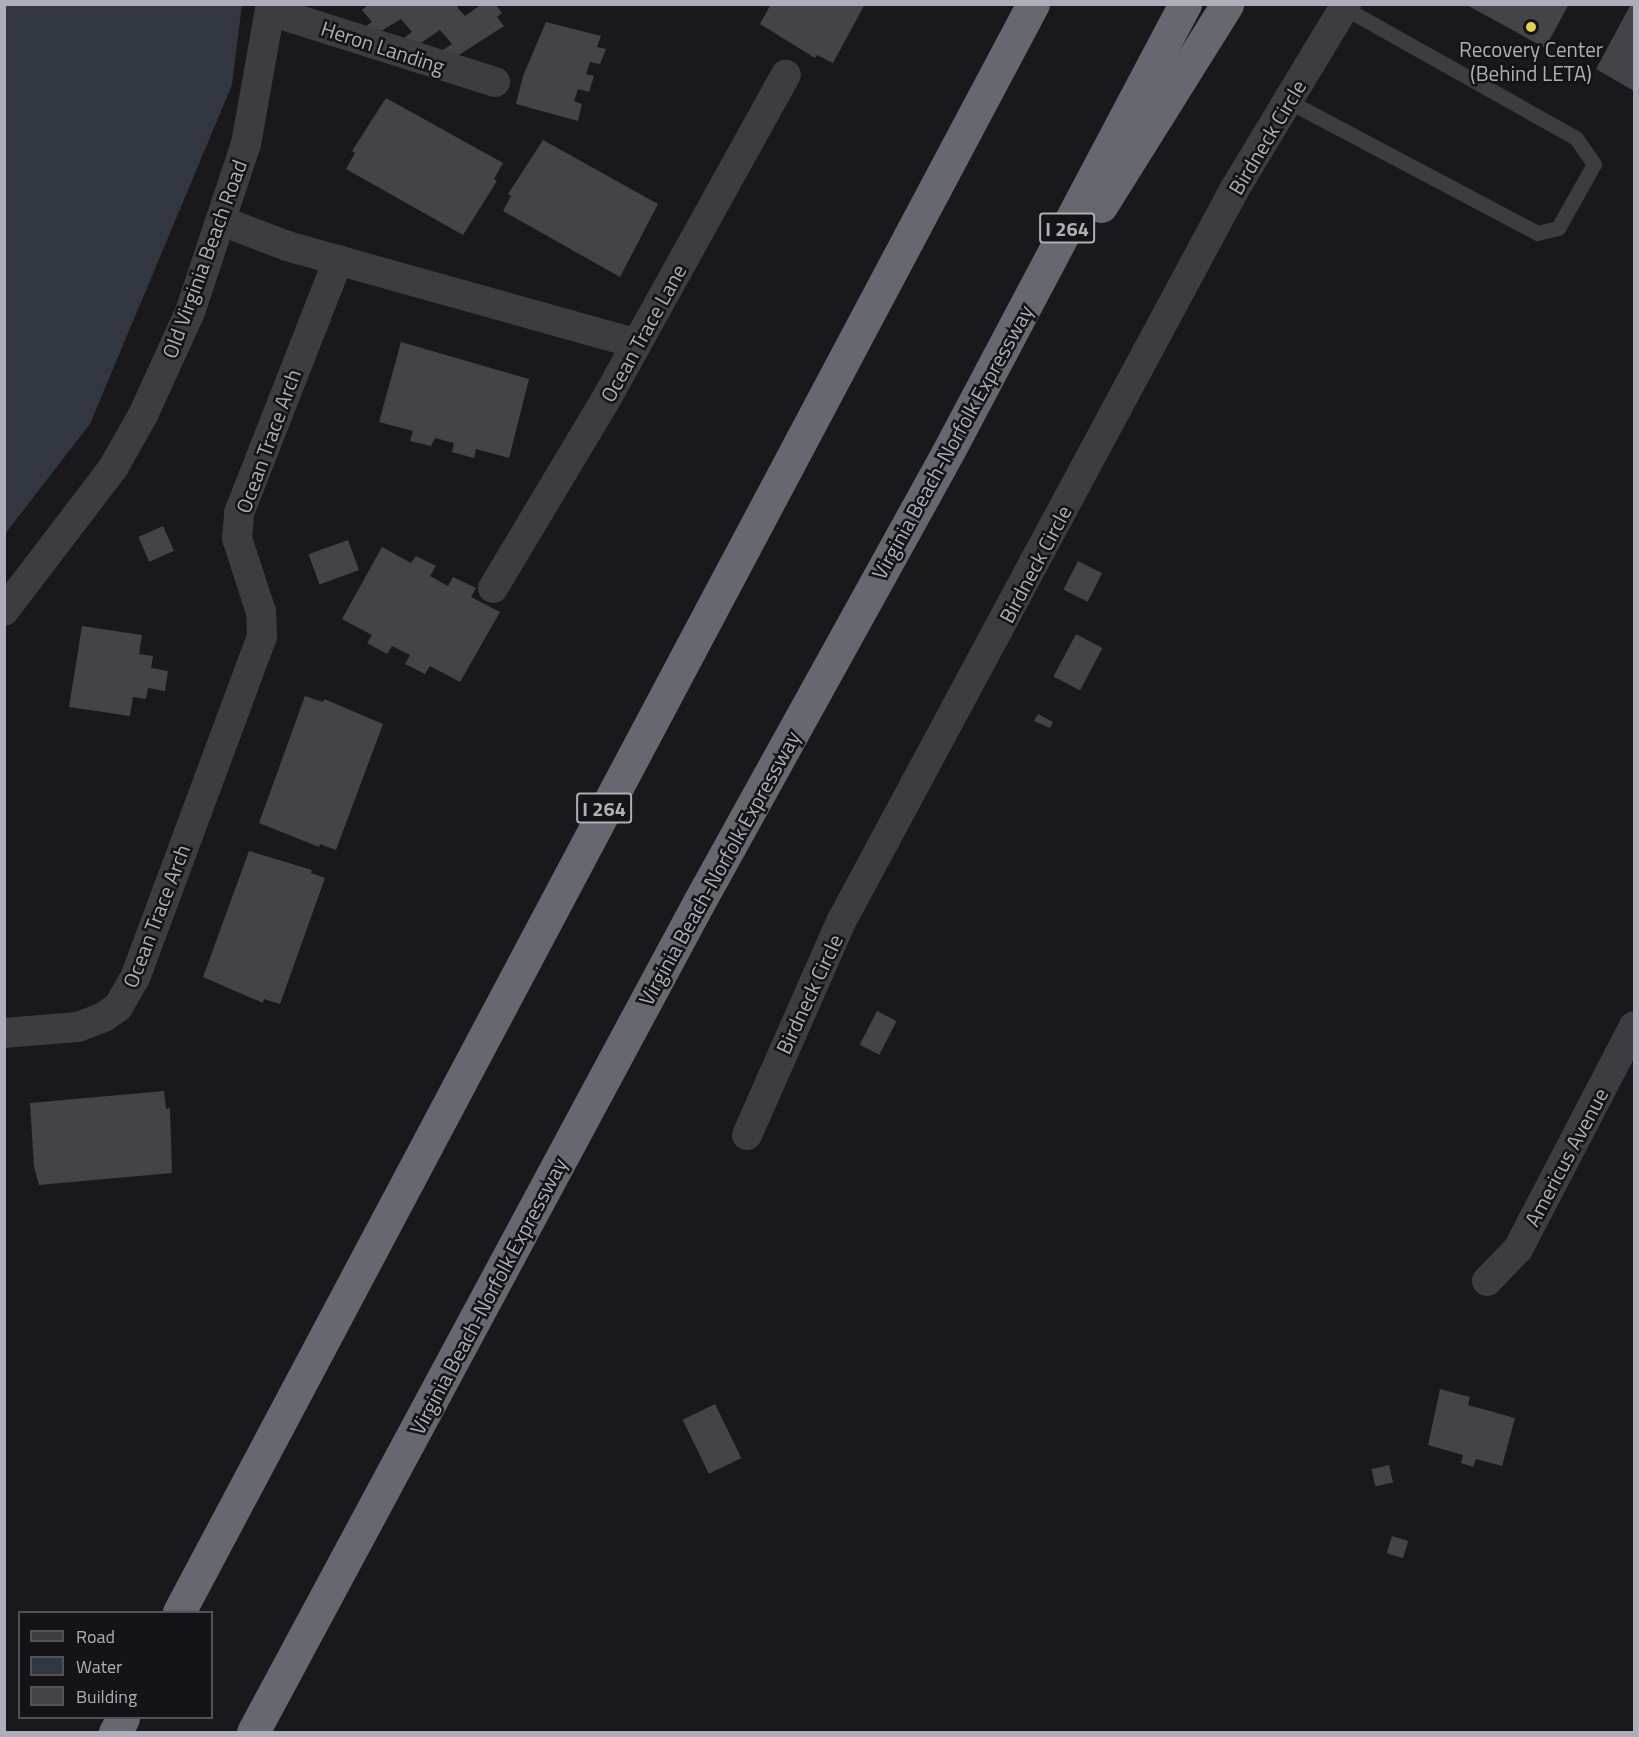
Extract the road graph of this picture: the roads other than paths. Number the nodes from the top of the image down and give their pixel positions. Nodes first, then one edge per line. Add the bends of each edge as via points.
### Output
1 (1024, 4) edge
2 (1033, 4) edge
3 (1185, 4) edge
4 (1227, 4) edge
5 (1345, 6) edge
6 (271, 8) edge
7 (1002, 66) junction
8 (786, 75) dead end
9 (495, 82) dead end
10 (1288, 100) junction
11 (222, 220) junction
12 (338, 260) junction
13 (637, 344) junction
14 (948, 452) junction
15 (494, 588) dead end
16 (4, 611) edge
17 (1635, 1026) edge
18 (4, 1033) edge
19 (747, 1135) dead end
20 (1487, 1281) dead end
21 (180, 1611) edge
22 (254, 1732) edge

1 - 7 highway
2 - 7 highway, I 264
3 - 14 highway, Virginia Beach-Norfolk Expressway / I 264
4 - 14 highway
5 - 10 street, Birdneck Circle
5 - 10 lane via 1576,138 1594,164 1558,228 1537,233
6 - 9 street, Heron Landing
6 - 11 street, Old Virginia Beach Road via 258,92
7 - 21 highway, I 264
8 - 13 street, Ocean Trace Lane
10 - 19 street, Birdneck Circle via 1229,201 842,920
11 - 12 street via 287,246
11 - 16 street, Old Virginia Beach Road via 190,312 143,415 76,520
12 - 13 street
12 - 18 street, Ocean Trace Arch via 239,513 237,538 261,612 261,636 135,978 118,1008 104,1017 78,1027
13 - 15 street, Ocean Trace Lane
14 - 22 highway, Virginia Beach-Norfolk Expressway / I 264 via 699,902
17 - 20 street, Americus Avenue via 1518,1249

